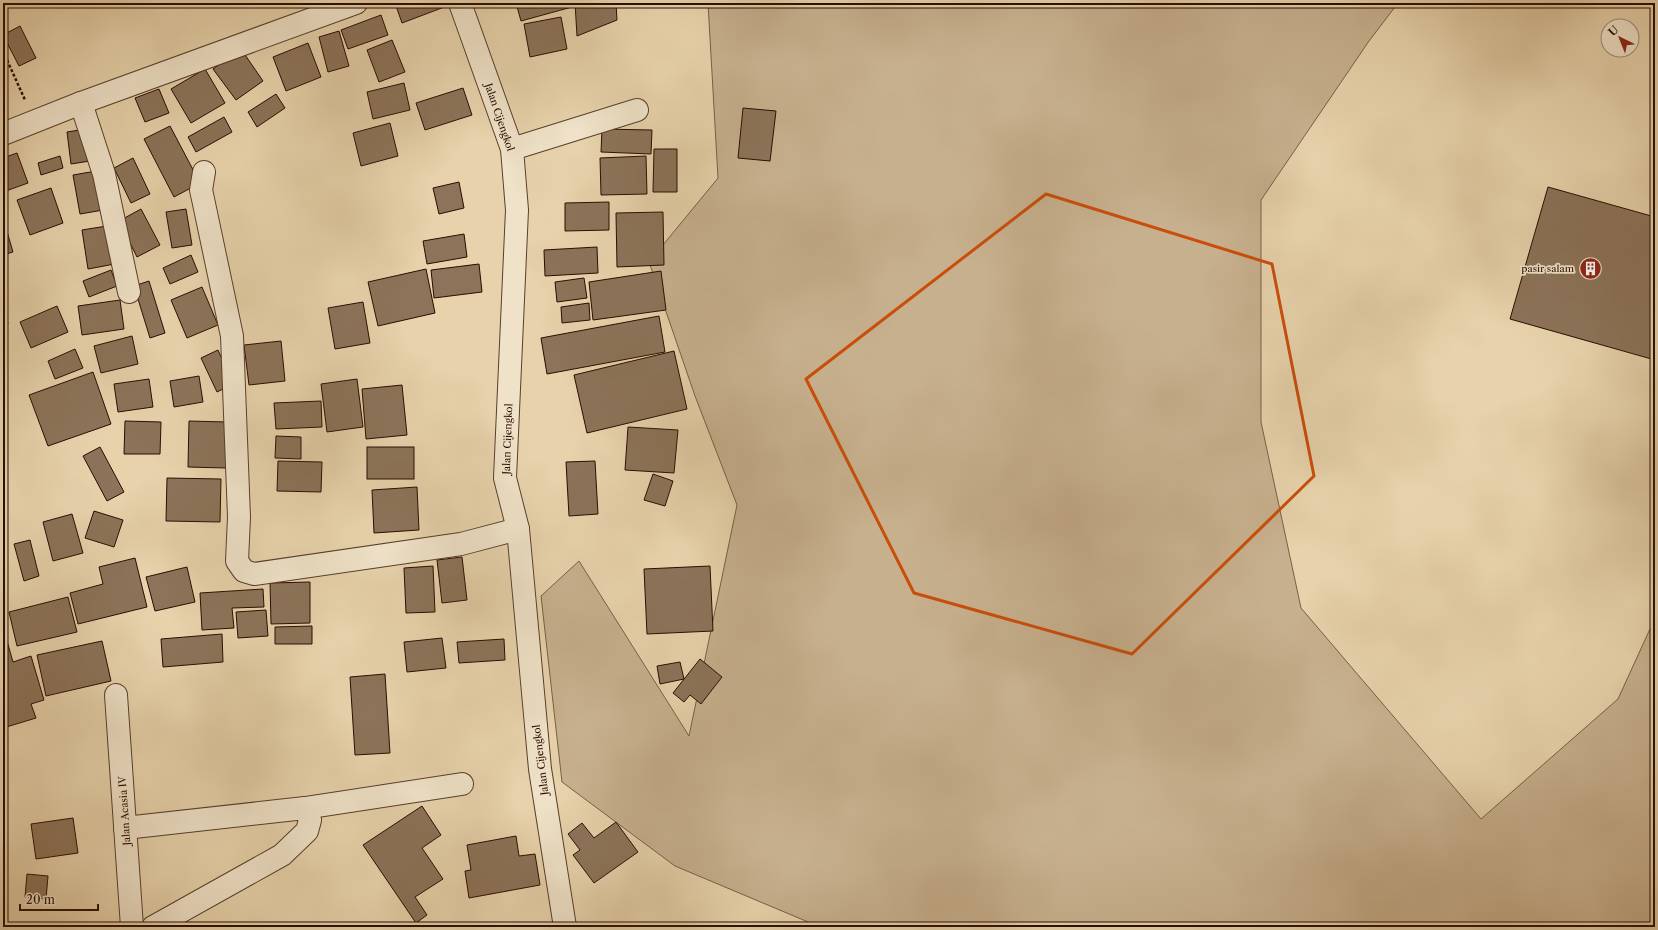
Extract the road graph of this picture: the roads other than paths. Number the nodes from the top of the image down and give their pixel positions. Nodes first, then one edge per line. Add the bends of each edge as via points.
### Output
1 (356, 3) edge
2 (460, 3) edge
3 (82, 103) junction
4 (637, 110) dead end
5 (3, 134) edge
6 (512, 149) junction
7 (204, 172) dead end
8 (129, 292) dead end
9 (518, 530) junction
10 (116, 695) dead end
11 (462, 784) dead end
12 (305, 808) junction
13 (125, 828) junction
14 (132, 927) edge
15 (153, 927) edge
16 (565, 927) edge

1 - 3 street
2 - 6 street, Jalan Cijengkol
3 - 5 street
3 - 8 street via 104,174
4 - 6 street
6 - 9 street, Jalan Cijengkol via 517,210 505,478
7 - 9 street via 202,199 232,336 239,517 237,561 244,571 254,574 461,544
9 - 16 street, Jalan Cijengkol via 540,769
10 - 13 street, Jalan Acasia IV
11 - 12 street
12 - 13 street
12 - 15 street via 310,820 307,831 282,855
13 - 14 street, Jalan Acasia IV

